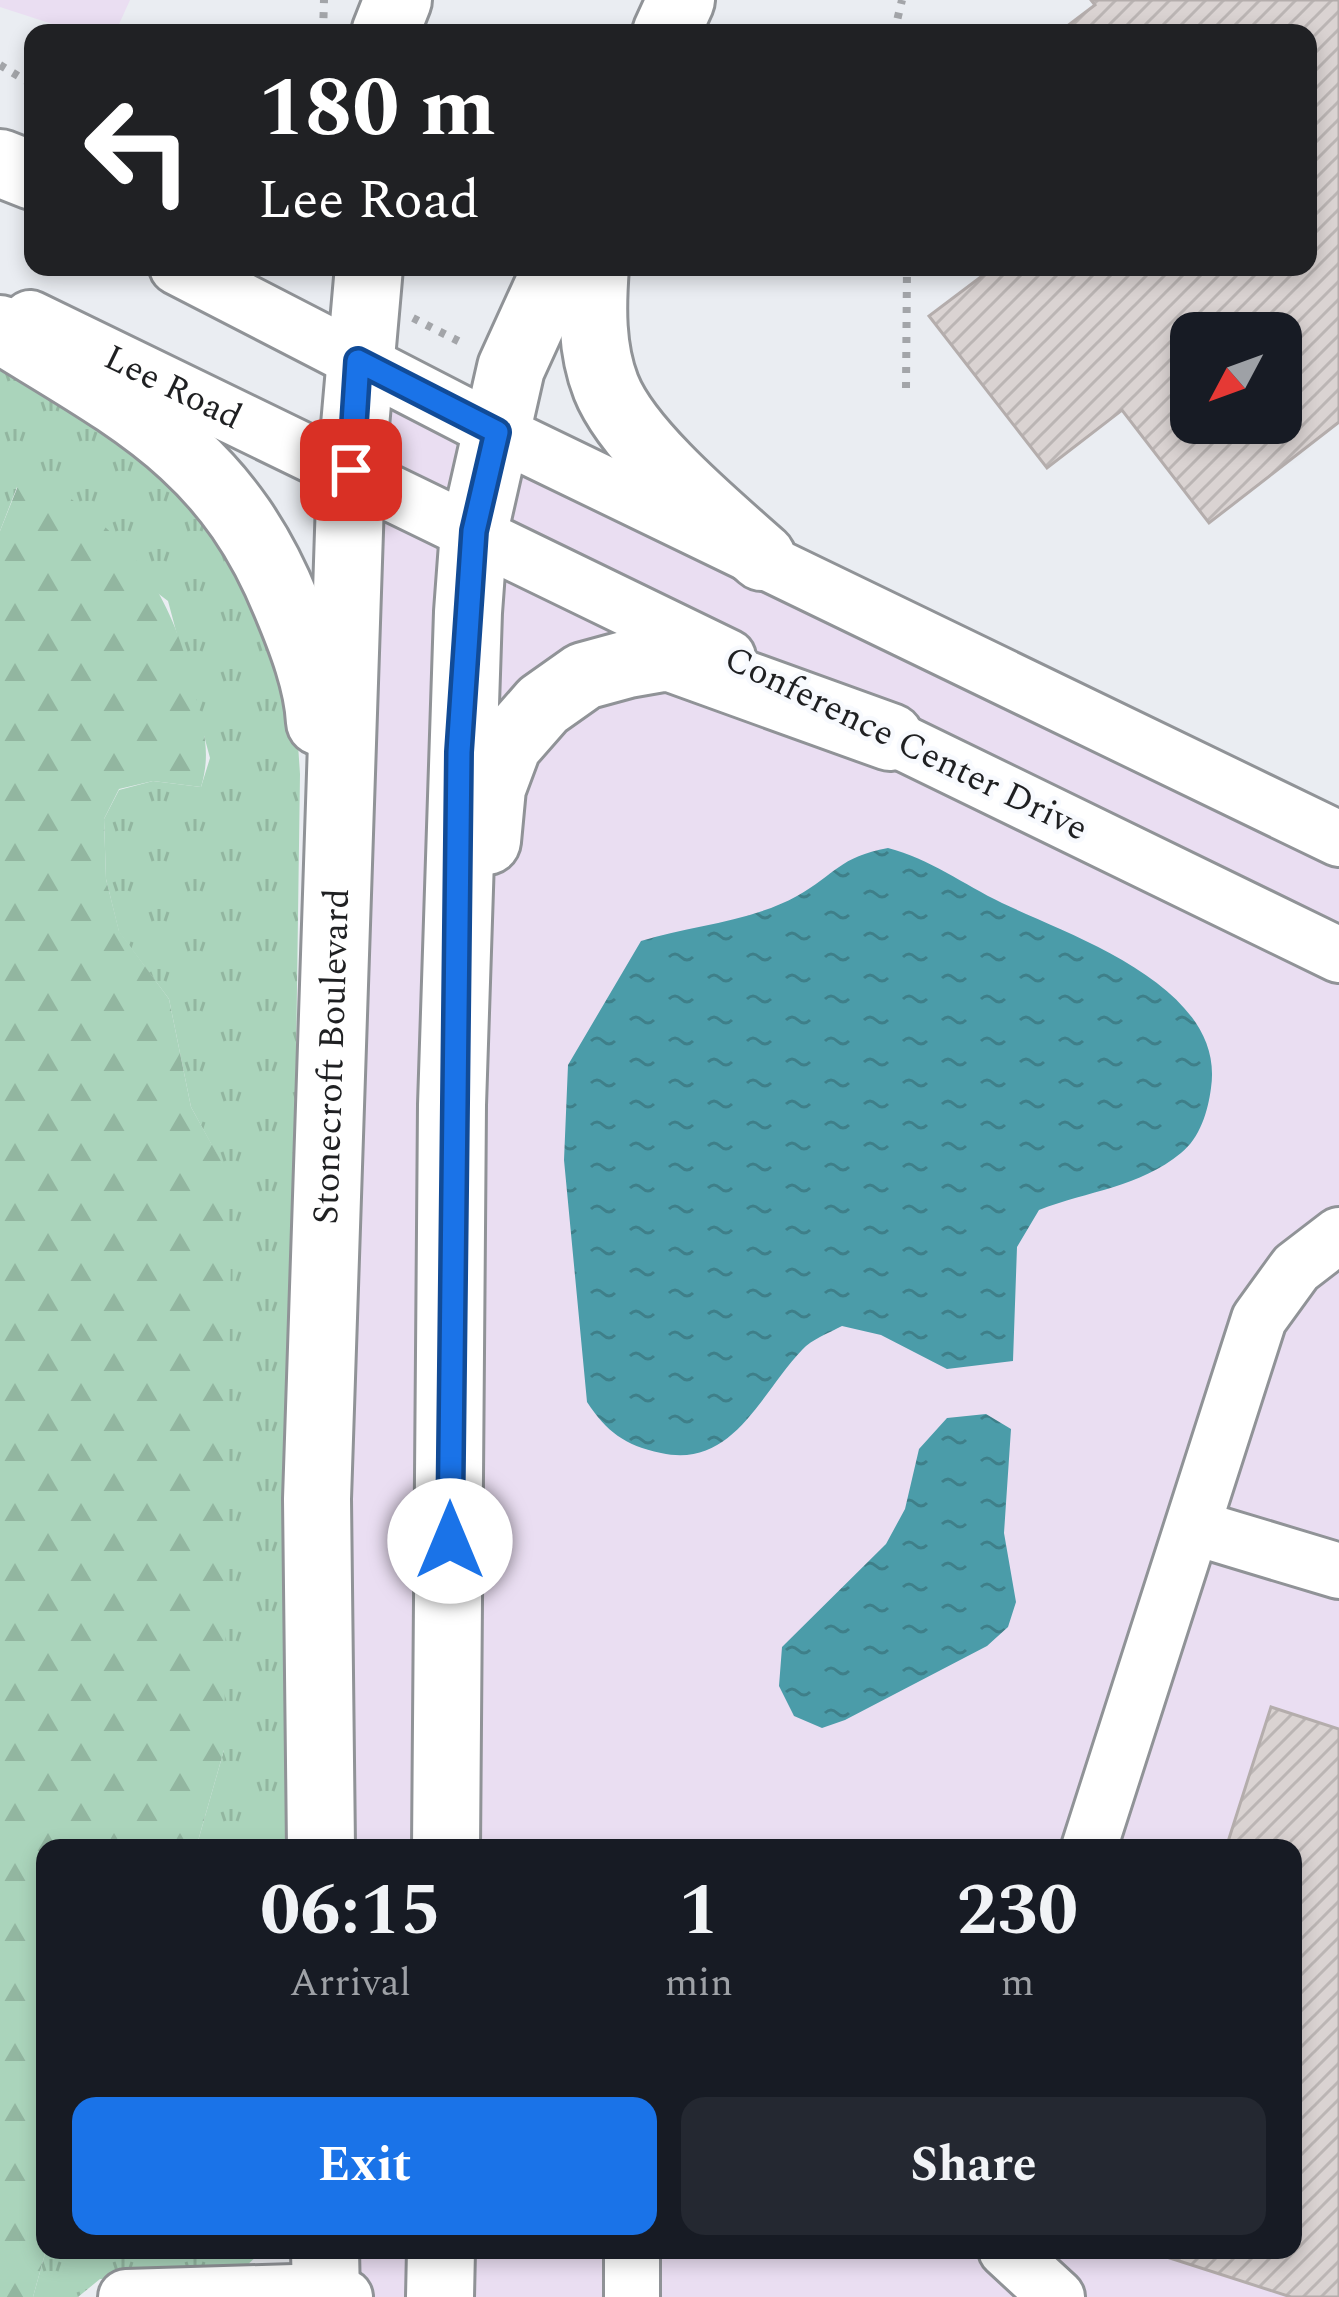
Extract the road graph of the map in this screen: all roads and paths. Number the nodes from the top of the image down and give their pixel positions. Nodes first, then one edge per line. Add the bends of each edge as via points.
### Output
1 (194, 276) edge
2 (553, 276) edge
3 (595, 276) edge
4 (907, 276) edge
5 (385, 290) edge
6 (0, 304) edge
7 (0, 328) edge
8 (481, 352) dead end
9 (358, 361) junction
10 (906, 388) dead end
11 (497, 432) junction
12 (351, 470) junction
13 (474, 531) junction
14 (762, 557) junction
15 (890, 737) junction
16 (1339, 839) edge
17 (1339, 956) edge
18 (331, 1061) junction
19 (1339, 1235) edge
20 (451, 1484) junction
21 (1193, 1527) junction
22 (1339, 1571) edge
23 (321, 1839) edge
24 (446, 1839) edge
25 (1092, 1839) edge
26 (441, 2259) edge
27 (632, 2259) edge
28 (1016, 2259) edge
29 (331, 2284) edge
30 (126, 2297) edge
31 (440, 2297) edge
32 (632, 2297) edge
33 (1057, 2297) edge

1 - 9 street
2 - 11 main road via 511,368
3 - 14 main road via 593,328 606,389 684,487
4 - 10 path
5 - 8 path
5 - 9 main road, Stonecroft Boulevard
6 - 12 street, Lee Road
7 - 18 main road via 153,424 242,513 271,567 319,706
9 - 11 street
9 - 12 main road, Stonecroft Boulevard
11 - 13 main road
11 - 14 street
12 - 13 street, Lee Road
12 - 18 main road, Stonecroft Boulevard
13 - 15 street, Conference Center Drive
13 - 20 main road via 458,776
14 - 16 street
15 - 17 street, Conference Center Drive
15 - 20 main road via 668,657 584,676 543,705 508,745 492,788 485,861 478,1309
18 - 23 main road, Stonecroft Boulevard via 317,1499
19 - 21 street via 1296,1268 1259,1319
20 - 24 main road
21 - 22 street
21 - 25 street
26 - 31 main road
27 - 32 street
28 - 33 street
29 - 30 street

